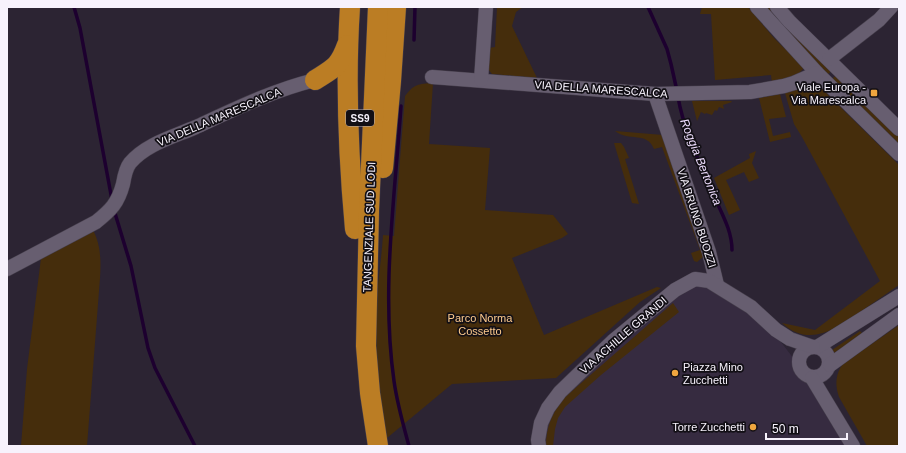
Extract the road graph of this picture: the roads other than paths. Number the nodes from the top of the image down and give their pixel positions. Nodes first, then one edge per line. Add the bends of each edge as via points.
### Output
1 (350, 7) edge
2 (365, 7) edge
3 (378, 7) edge
4 (396, 7) edge
5 (486, 7) edge
6 (757, 7) edge
7 (777, 7) edge
8 (891, 7) edge
9 (348, 41) junction
10 (829, 59) junction
11 (817, 74) junction
12 (432, 77) dead end
13 (315, 80) junction
14 (481, 80) junction
15 (655, 94) junction
16 (347, 101) junction
17 (899, 129) edge
18 (899, 154) edge
19 (369, 211) junction
20 (355, 229) junction
21 (7, 269) edge
22 (717, 285) junction
23 (899, 296) edge
24 (899, 316) edge
25 (766, 321) junction
26 (815, 347) junction
27 (799, 363) junction
28 (828, 369) junction
29 (812, 378) junction
30 (831, 410) junction
31 (539, 443) edge
32 (365, 446) edge
33 (378, 446) edge
34 (852, 446) edge

1 - 9 highway
2 - 20 highway, TANGENZIALE SUD LODI / SS9
3 - 19 highway, TANGENZIALE SUD LODI / SS9
4 - 19 highway via 388,127 381,184
5 - 14 street
6 - 11 street
7 - 10 street
8 - 10 street via 879,20
9 - 13 highway via 342,59
9 - 16 highway
10 - 17 street
11 - 15 street, VIA DELLA MARESCALCA via 773,89 750,92
11 - 18 street
12 - 14 street, VIA DELLA MARESCALCA
13 - 16 highway via 336,90
13 - 21 street, VIA DELLA MARESCALCA via 242,106 149,147 129,164 114,206 96,222
14 - 15 street, VIA DELLA MARESCALCA
15 - 22 street, VIA BRUNO BUOZZI via 709,252
16 - 20 highway
19 - 33 highway, TANGENZIALE SUD LODI / SS9 via 366,346
20 - 32 highway, TANGENZIALE SUD LODI / SS9 via 355,355
22 - 25 street via 751,307
22 - 31 street, VIA ACHILLE GRANDI via 702,279 688,282 613,341 560,392 548,408 541,423
23 - 26 street
24 - 28 street
25 - 26 street via 790,339
25 - 27 street
26 - 27 street via 803,352
26 - 28 street via 827,353 830,359
27 - 29 street via 803,374
28 - 29 street via 821,377
28 - 30 street via 827,396
29 - 30 street
30 - 34 street

